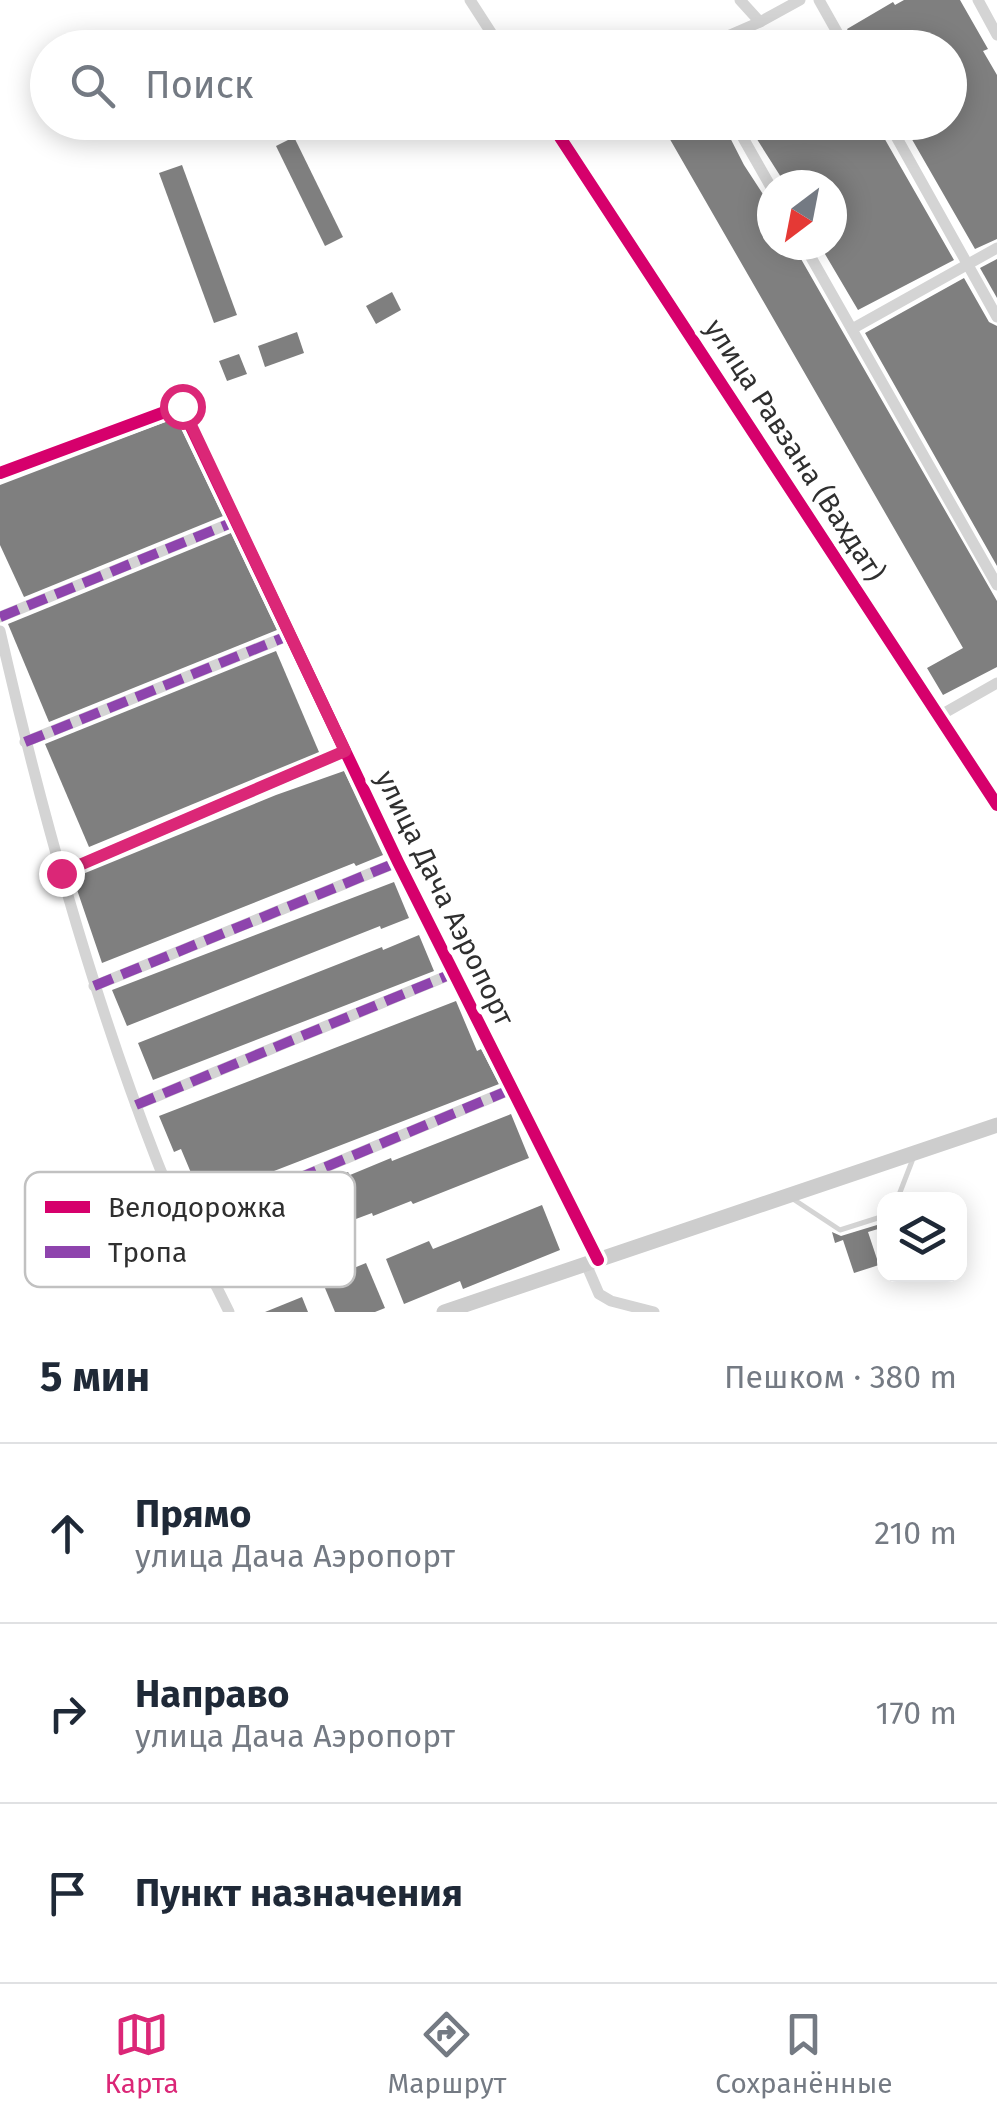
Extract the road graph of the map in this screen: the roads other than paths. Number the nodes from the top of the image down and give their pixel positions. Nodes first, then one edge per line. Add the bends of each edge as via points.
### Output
1 (470, 0) edge
2 (740, 0) edge
3 (800, 0) edge
4 (819, 0) edge
5 (978, 0) edge
6 (760, 22) junction
7 (489, 30) edge
8 (742, 30) edge
9 (836, 30) edge
10 (997, 35) edge
11 (562, 140) edge
12 (744, 140) edge
13 (898, 140) edge
14 (761, 170) edge
15 (997, 248) edge
16 (812, 260) edge
17 (967, 264) junction
18 (997, 317) edge
19 (852, 330) junction
20 (0, 474) edge
21 (236, 521) junction
22 (997, 585) edge
23 (0, 617) edge
24 (0, 631) edge
25 (290, 635) junction
26 (997, 683) edge
27 (940, 716) junction
28 (25, 742) junction
29 (345, 751) junction
30 (997, 806) edge
31 (398, 862) junction
32 (61, 873) junction
33 (454, 973) junction
34 (94, 986) junction
35 (512, 1089) junction
36 (136, 1105) junction
37 (997, 1125) edge
38 (915, 1154) junction
39 (161, 1172) edge
40 (314, 1172) edge
41 (900, 1192) edge
42 (786, 1195) junction
43 (877, 1218) edge
44 (592, 1262) junction
45 (217, 1287) edge
46 (229, 1312) edge
47 (444, 1312) edge
48 (654, 1312) edge

1 - 7 street
2 - 6 street
3 - 6 street
4 - 9 street
5 - 10 street
6 - 8 street
11 - 27 street, улица Равзана (Вахдат)
12 - 14 street
13 - 17 street
15 - 17 street
16 - 19 street
17 - 18 street
17 - 19 street
19 - 22 street
20 - 21 street, улица Дача Аэропорт via 182,406
21 - 23 street
21 - 25 street, улица Дача Аэропорт
24 - 28 street
25 - 28 street
25 - 29 street, улица Дача Аэропорт
26 - 27 street
27 - 30 street, улица Равзана (Вахдат)
28 - 32 street
29 - 31 street, улица Дача Аэропорт
29 - 32 street, улица Дача Аэропорт
31 - 33 street, улица Дача Аэропорт
31 - 34 street, улица Дача Аэропорт
32 - 34 street
33 - 35 street, улица Дача Аэропорт
33 - 36 street, улица Дача Аэропорт
34 - 36 street
35 - 40 street
35 - 44 street, улица Дача Аэропорт
36 - 39 street
37 - 38 main road
38 - 41 lane
38 - 42 main road
42 - 43 lane via 840,1230
42 - 44 main road
44 - 47 main road
44 - 48 street, улица Дача Аэропорт via 599,1294
45 - 46 street

